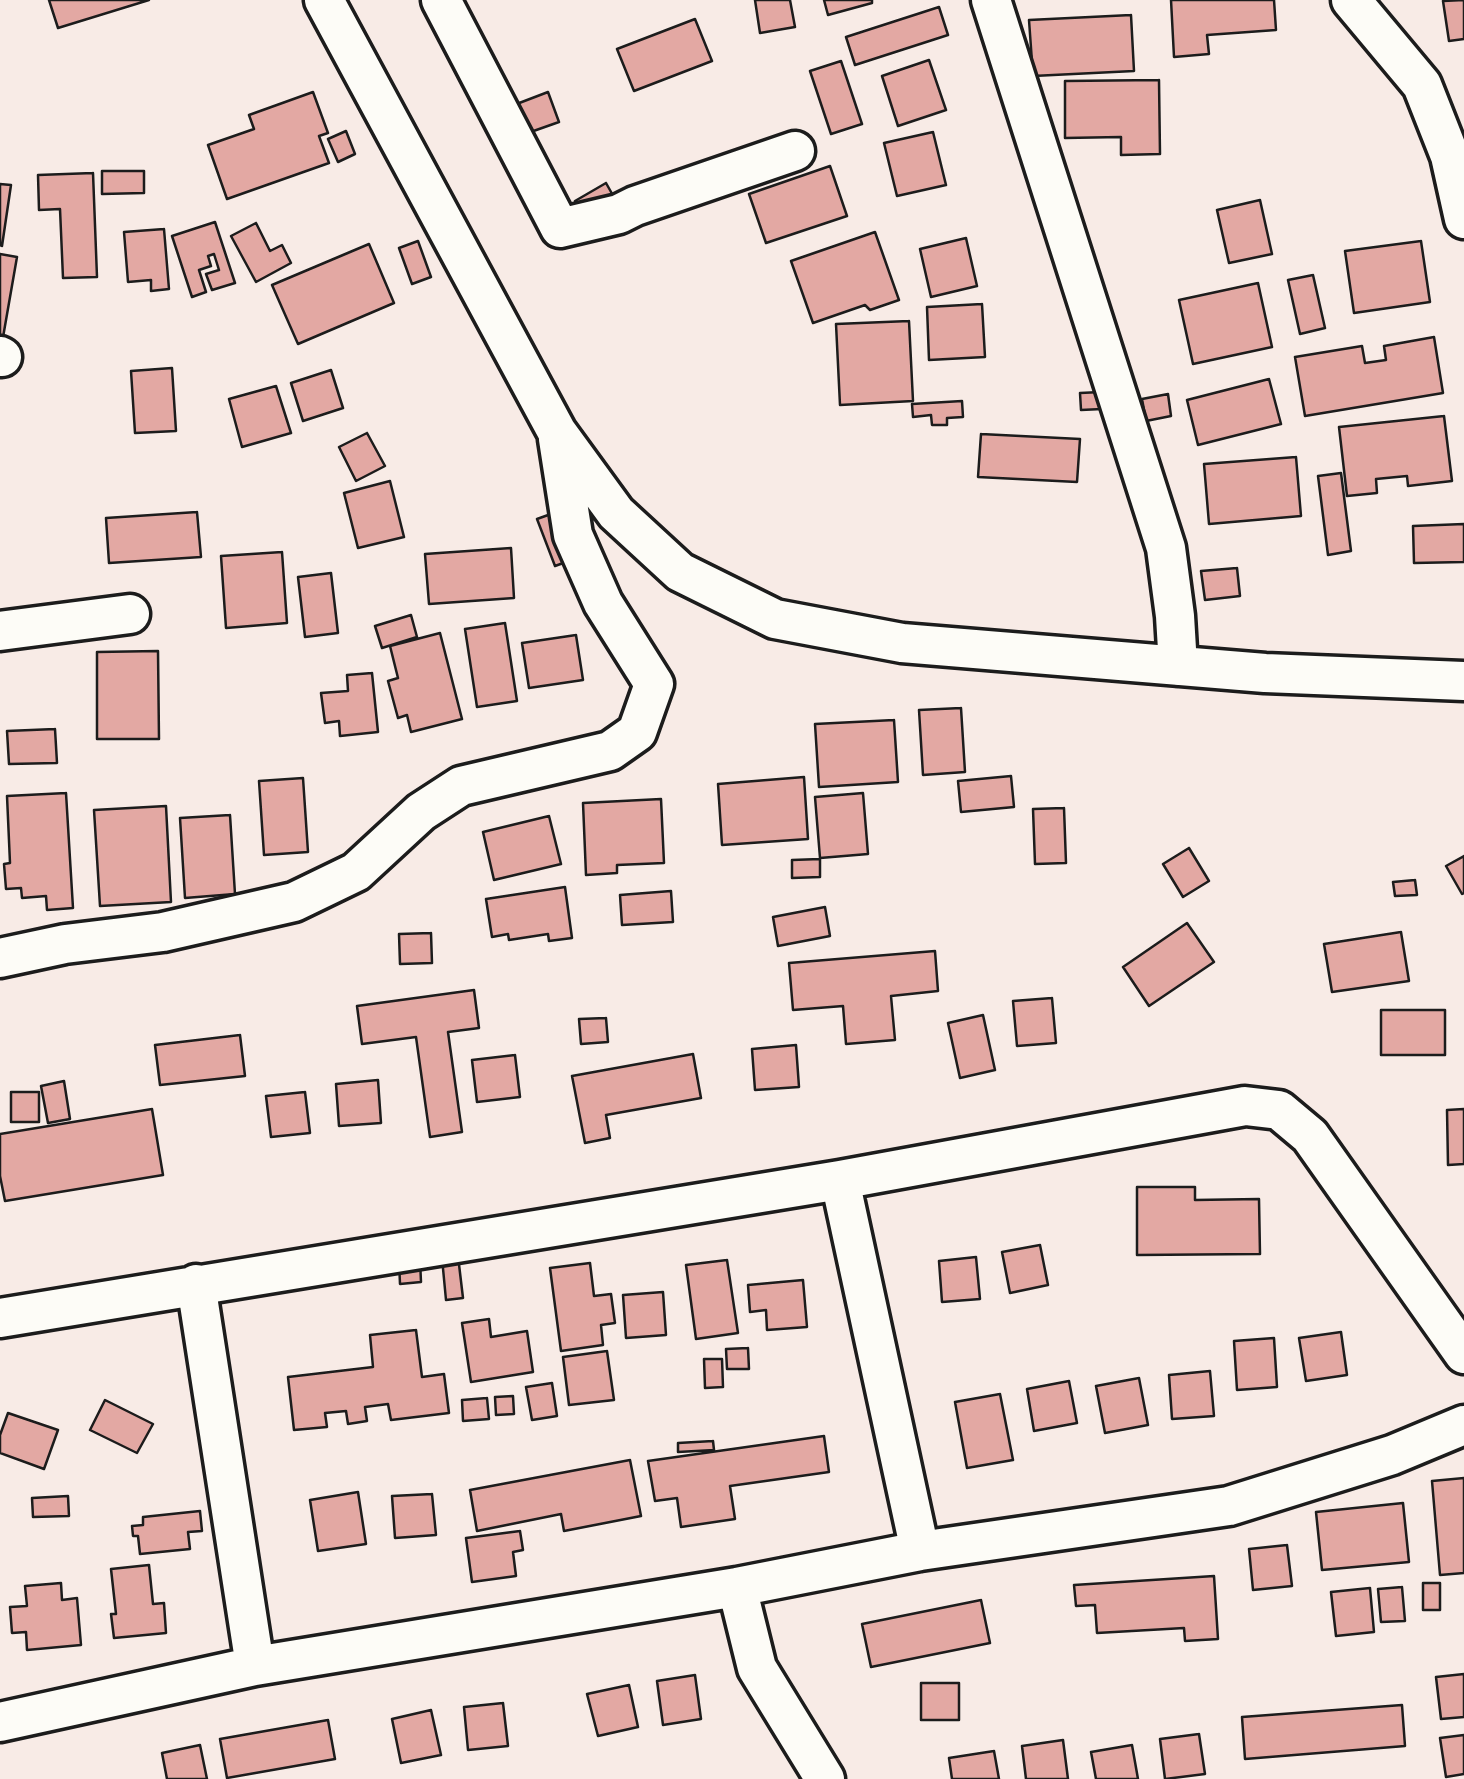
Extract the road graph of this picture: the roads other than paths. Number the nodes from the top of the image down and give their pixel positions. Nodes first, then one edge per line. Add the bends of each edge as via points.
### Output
1 (324, 0) edge
2 (441, 0) edge
3 (990, 0) edge
4 (1351, 0) edge
5 (795, 151) dead end
6 (1464, 220) edge
7 (557, 432) junction
8 (130, 614) dead end
9 (0, 631) edge
10 (1178, 666) junction
11 (1464, 681) edge
12 (0, 958) edge
13 (840, 1180) junction
14 (196, 1284) junction
15 (0, 1318) edge
16 (1464, 1354) edge
17 (1464, 1424) edge
18 (920, 1551) junction
19 (737, 1587) junction
20 (256, 1666) junction
21 (0, 1722) edge
22 (825, 1779) edge

1 - 7 street
2 - 5 street via 560,228 619,214
3 - 10 street via 1166,548
4 - 6 street via 1422,85 1450,156
7 - 10 street via 616,513 680,572 776,619 902,643
7 - 12 street via 573,535 603,603 654,684 637,732 610,750 461,786 420,812 356,872 294,902
8 - 9 street
10 - 11 street
13 - 14 street
13 - 16 street via 1245,1106 1279,1110 1310,1136
13 - 18 street
14 - 15 street
14 - 20 street
17 - 18 street via 1392,1455 1229,1506
18 - 19 street
19 - 20 street
19 - 22 street via 757,1668
20 - 21 street

